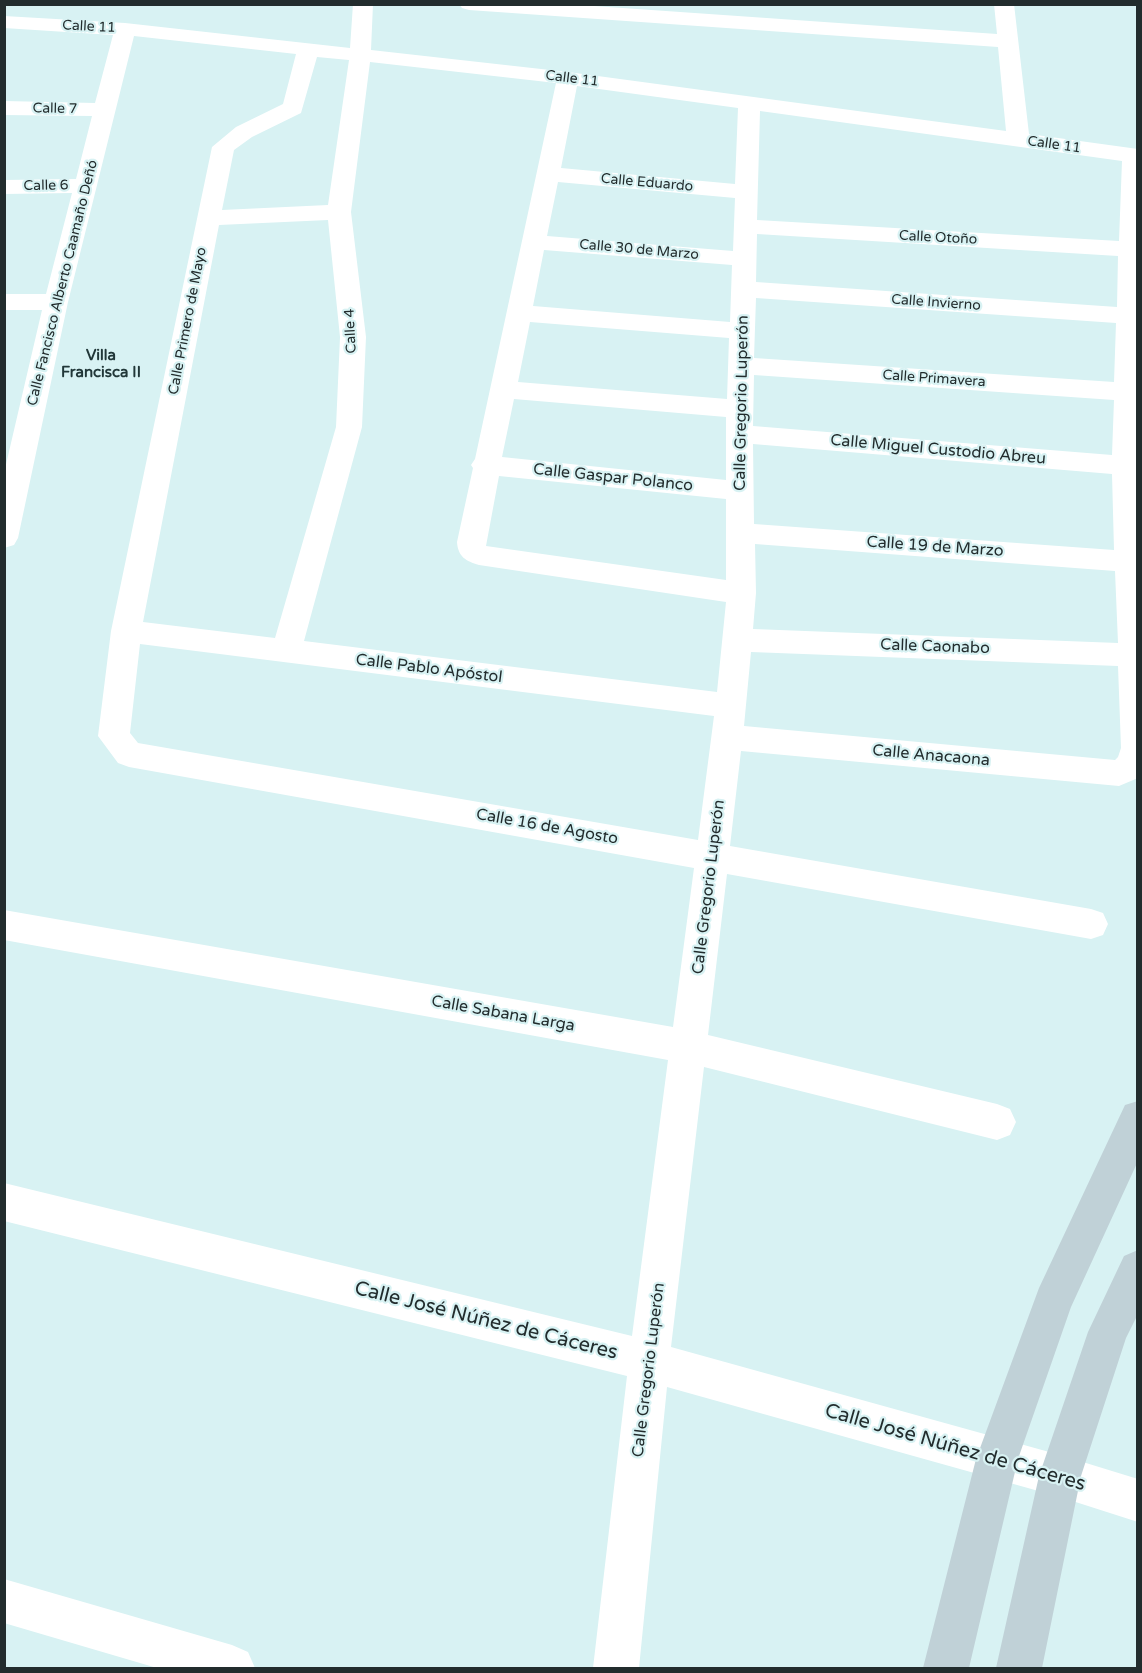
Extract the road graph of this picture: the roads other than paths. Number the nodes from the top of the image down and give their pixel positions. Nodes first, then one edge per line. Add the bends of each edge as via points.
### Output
1 (70, 4) edge
2 (363, 4) edge
3 (469, 4) edge
4 (819, 4) edge
5 (1004, 4) edge
6 (604, 9) edge
7 (4, 22) edge
8 (59, 25) junction
9 (819, 28) junction
10 (125, 29) junction
11 (1007, 41) junction
12 (308, 50) junction
13 (360, 55) junction
14 (568, 78) junction
15 (749, 103) junction
16 (4, 108) edge
17 (105, 110) junction
18 (1018, 140) junction
19 (1135, 156) edge
20 (547, 174) junction
21 (87, 186) junction
22 (4, 187) edge
23 (747, 192) junction
24 (339, 212) junction
25 (208, 218) junction
26 (746, 226) junction
27 (533, 242) junction
28 (1131, 249) junction
29 (744, 274) junction
30 (4, 302) edge
31 (56, 302) junction
32 (518, 313) junction
33 (1129, 316) junction
34 (743, 331) junction
35 (741, 366) junction
36 (502, 389) junction
37 (1127, 392) junction
38 (740, 421) junction
39 (485, 465) junction
40 (1131, 467) edge
41 (740, 491) junction
42 (6, 526) edge
43 (740, 533) junction
44 (1129, 562) junction
45 (741, 594) junction
46 (126, 632) junction
47 (737, 640) junction
48 (286, 651) junction
49 (1133, 655) junction
50 (732, 706) junction
51 (728, 737) junction
52 (712, 856) junction
53 (1091, 924) dead end
54 (4, 925) edge
55 (689, 1047) junction
56 (1137, 1118) edge
57 (997, 1122) dead end
58 (4, 1202) edge
59 (1137, 1270) edge
60 (649, 1361) junction
61 (997, 1460) junction
62 (1060, 1476) junction
63 (1137, 1501) edge
64 (4, 1601) edge
65 (158, 1657) edge
66 (232, 1668) edge
67 (616, 1668) edge
68 (946, 1668) edge
69 (1019, 1668) edge

1 - 8 street
2 - 13 street, Calle 4
3 - 6 street
4 - 9 street
5 - 11 street
6 - 9 street
7 - 8 street, Calle 11
8 - 10 street, Calle 11
9 - 11 street
10 - 12 street, Calle 11
10 - 17 street, Calle Fancisco Alberto Caamaño Deñó
11 - 18 street
12 - 13 street, Calle 11
12 - 25 street, Calle Primero de Mayo via 293,108 223,147
13 - 14 street, Calle 11
13 - 24 street, Calle 4
14 - 15 street, Calle 11
14 - 20 street
15 - 18 street, Calle 11
15 - 23 street, Calle Gregorio Luperón
16 - 17 street, Calle 7
17 - 21 street, Calle Fancisco Alberto Caamaño Deñó
18 - 19 street, Calle 11
19 - 28 street
20 - 23 street, Calle Eduardo
20 - 27 street
21 - 22 street, Calle 6
21 - 31 street, Calle Fancisco Alberto Caamaño Deñó
23 - 26 street, Calle Gregorio Luperón
24 - 25 street
24 - 48 street, Calle 4 via 353,337 349,427
25 - 46 street, Calle Primero de Mayo
26 - 28 street, Calle Otoño
26 - 29 street, Calle Gregorio Luperón
27 - 29 street, Calle 30 de Marzo
27 - 32 street
28 - 33 street
29 - 33 street, Calle Invierno
29 - 34 street, Calle Gregorio Luperón
30 - 31 street
31 - 42 street, Calle Fancisco Alberto Caamaño Deñó
32 - 34 street
32 - 36 street
33 - 37 street
34 - 35 street, Calle Gregorio Luperón
35 - 37 street, Calle Primavera
35 - 38 street, Calle Gregorio Luperón
36 - 38 street, Calle Miguel Custodio Abreu
36 - 39 street
37 - 40 street
38 - 40 street, Calle Miguel Custodio Abreu
38 - 41 street, Calle Gregorio Luperón
39 - 41 street, Calle Gaspar Polanco
39 - 45 street via 471,542 472,550 479,555
40 - 44 street
41 - 43 street, Calle Gregorio Luperón
43 - 44 street, Calle 19 de Marzo
43 - 45 street, Calle Gregorio Luperón
44 - 49 street
45 - 47 street, Calle Gregorio Luperón
46 - 48 street, Calle Pablo Apóstol
46 - 52 street, Calle 16 de Agosto via 114,736 129,754
47 - 49 street, Calle Caonabo
47 - 50 street, Calle Gregorio Luperón
48 - 50 street, Calle Pablo Apóstol
49 - 51 street, Calle Anacaona via 1137,748 1132,765 1119,773
50 - 51 street, Calle Gregorio Luperón
51 - 52 street, Calle Gregorio Luperón
52 - 53 street, Calle 16 de Agosto
52 - 55 street, Calle Gregorio Luperón
54 - 55 street, Calle Sabana Larga
55 - 57 street, Calle Sabana Larga
55 - 60 street, Calle Gregorio Luperón
56 - 61 main road via 1053,1302
58 - 60 street, Calle José Núñez de Cáceres
59 - 62 main road via 1108,1332
60 - 61 street, Calle José Núñez de Cáceres
60 - 67 street, Calle Gregorio Luperón
61 - 62 street, Calle José Núñez de Cáceres
61 - 68 main road
62 - 63 street, Calle José Núñez de Cáceres
62 - 69 main road
64 - 65 street
65 - 66 street

